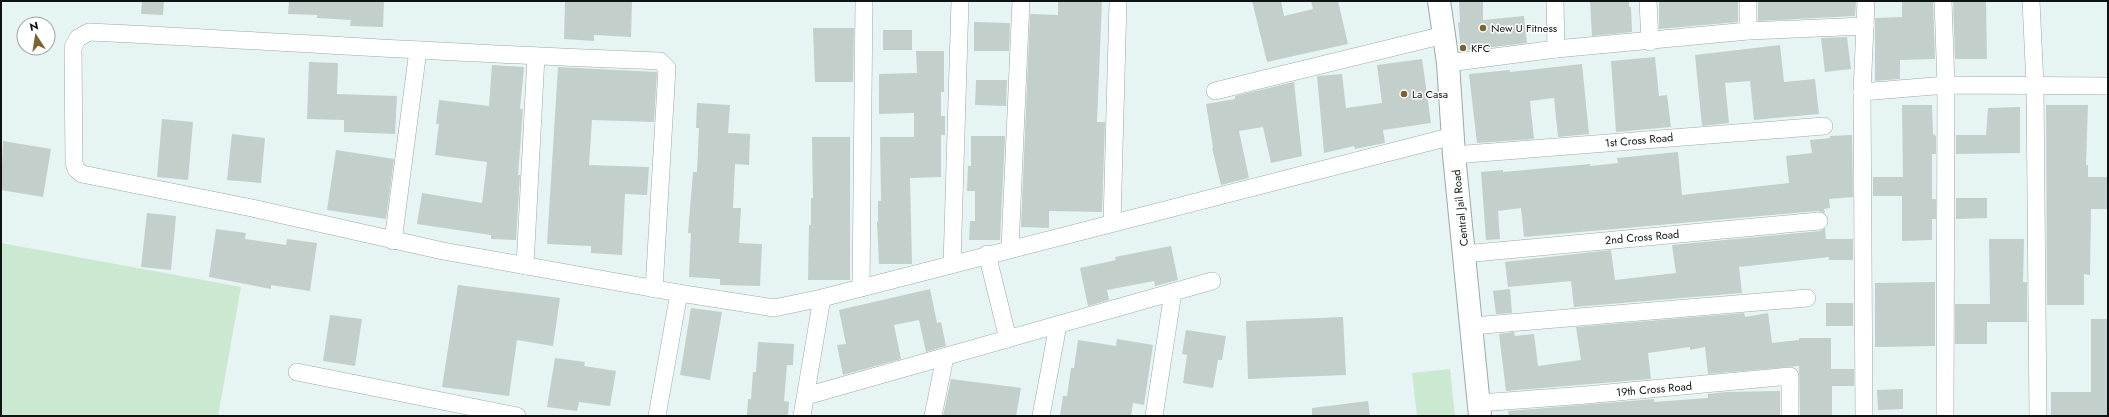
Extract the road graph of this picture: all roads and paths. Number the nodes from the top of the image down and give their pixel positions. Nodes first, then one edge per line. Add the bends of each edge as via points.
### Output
1 (864, 1) edge
2 (960, 1) edge
3 (1021, 1) edge
4 (1118, 1) edge
5 (1439, 1) edge
6 (1555, 1) edge
7 (1648, 1) edge
8 (1748, 1) edge
9 (1866, 1) edge
10 (1942, 1) edge
11 (2032, 1) edge
12 (1865, 26) junction
13 (1748, 32) junction
14 (1444, 35) junction
15 (1650, 42) junction
16 (1556, 49) junction
17 (418, 50) junction
18 (536, 56) junction
19 (1448, 63) junction
20 (1946, 85) junction
21 (2035, 85) junction
22 (2108, 86) edge
23 (1215, 91) dead end
24 (1862, 92) junction
25 (1824, 126) dead end
26 (1454, 145) junction
27 (1819, 221) dead end
28 (1112, 223) junction
29 (393, 240) junction
30 (1010, 248) junction
31 (987, 254) junction
32 (1464, 254) junction
33 (952, 264) junction
34 (526, 266) junction
35 (1212, 281) dead end
36 (860, 288) junction
37 (654, 289) junction
38 (1173, 292) junction
39 (679, 293) junction
40 (822, 298) junction
41 (1808, 298) dead end
42 (1058, 325) junction
43 (1472, 326) junction
44 (1008, 339) junction
45 (945, 357) junction
46 (297, 372) dead end
47 (806, 396) junction
48 (1479, 410) edge
49 (517, 416) edge
50 (657, 416) edge
51 (802, 416) edge
52 (933, 416) edge
53 (1041, 416) edge
54 (1154, 416) edge
55 (1790, 416) edge
56 (1864, 416) edge
57 (1945, 416) edge
58 (2038, 416) edge

1 - 36 street
2 - 33 street
3 - 30 street
4 - 28 street
5 - 14 main road, Central Jail Road
6 - 16 street
7 - 15 street
8 - 13 street
9 - 12 street
10 - 20 street
11 - 21 street
12 - 13 street
12 - 24 street
13 - 15 street
14 - 19 main road, Central Jail Road
14 - 23 street
15 - 16 street
16 - 19 street
17 - 18 street, 1st Cross Road
17 - 29 street
17 - 29 street, 1st Cross Road via 89,32 78,38 73,47 74,163 82,174 252,208
18 - 34 street
18 - 37 street, 1st Cross Road via 660,61 667,68
19 - 26 main road, Central Jail Road
20 - 21 street
20 - 24 street
20 - 57 street
21 - 22 street
21 - 58 street
24 - 56 street
25 - 26 street, 1st Cross Road
26 - 28 street, 1st Cross Road
26 - 32 main road, Central Jail Road
27 - 32 street, 2nd Cross Road
28 - 30 street, 1st Cross Road
29 - 34 street, 1st Cross Road
30 - 31 street, 1st Cross Road
31 - 33 street, 1st Cross Road
31 - 44 street
32 - 43 main road, Central Jail Road
33 - 36 street, 1st Cross Road
34 - 37 street, 1st Cross Road
35 - 38 street
36 - 40 street, 1st Cross Road
37 - 39 street, 1st Cross Road
38 - 42 street
38 - 54 street
39 - 40 street, 1st Cross Road via 774,308
39 - 50 street
40 - 47 street
41 - 43 street
42 - 44 street
42 - 53 street
43 - 48 main road, Central Jail Road
44 - 45 street
45 - 47 street
45 - 52 street
46 - 49 street
47 - 51 street
48 - 55 street, 19th Cross Road via 1586,395 1790,376

